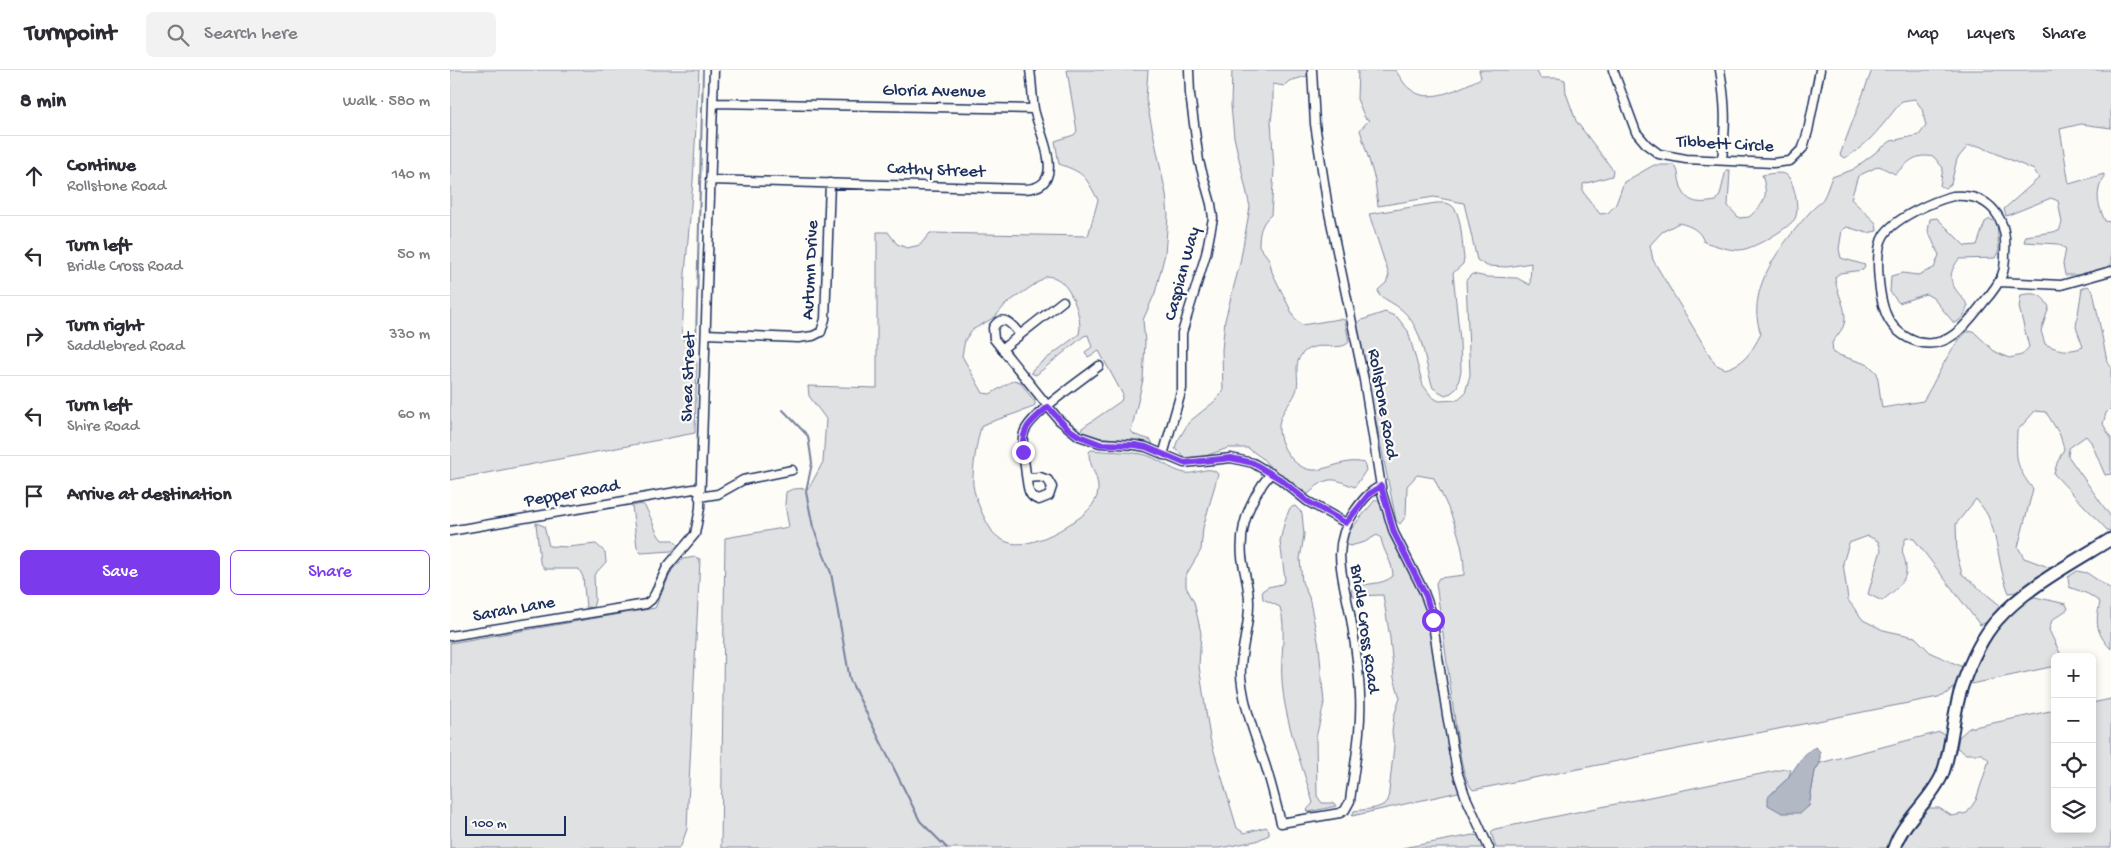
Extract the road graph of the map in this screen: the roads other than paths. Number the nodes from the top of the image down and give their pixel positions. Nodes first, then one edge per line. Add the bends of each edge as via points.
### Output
1 (714, 70) edge
2 (1030, 70) edge
3 (1190, 70) edge
4 (1312, 70) edge
5 (1613, 70) edge
6 (1720, 70) edge
7 (1820, 70) edge
8 (713, 103) junction
9 (1034, 109) junction
10 (1722, 160) junction
11 (710, 180) junction
12 (830, 183) junction
13 (2111, 271) edge
14 (1999, 282) junction
15 (1063, 301) dead end
16 (706, 334) junction
17 (1020, 335) junction
18 (1002, 349) junction
19 (1099, 366) dead end
20 (1048, 407) junction
21 (1163, 455) junction
22 (792, 470) dead end
23 (1271, 473) junction
24 (1027, 478) dead end
25 (1381, 486) junction
26 (699, 493) junction
27 (1346, 523) junction
28 (450, 531) edge
29 (2111, 538) edge
30 (583, 614) joint
31 (450, 636) edge
32 (1489, 848) edge
33 (1894, 848) edge

1 - 8 street, Shea Street
2 - 9 street, Cathy Street
3 - 21 street, Caspian Way via 1199,161 1213,218 1206,254 1186,318 1181,344 1182,388
4 - 25 street, Rollstone Road via 1315,124 1326,192 1364,380
5 - 10 street, Tibbett Circle via 1636,132 1651,148 1668,156
6 - 10 street via 1726,104
7 - 10 street, Tibbett Circle via 1808,130 1803,148 1797,155 1782,163
8 - 9 street, Gloria Avenue
8 - 11 street, Shea Street
9 - 12 street, Cathy Street via 1048,162 1047,179 1040,186 1024,189
11 - 12 street, Cathy Street
11 - 16 street, Shea Street
12 - 16 street, Autumn Drive via 825,320 821,332 798,338
13 - 14 street via 2061,284
14 - 14 street via 2004,268 2006,241 2003,226 1990,206 1976,198 1952,196 1922,208 1894,224 1880,244 1878,267 1886,314 1897,331 1914,341 1934,343 1954,336
15 - 17 street
16 - 26 street, Shea Street
17 - 18 street
17 - 18 street via 1008,321 997,322 992,328 993,336
18 - 20 street
19 - 20 street
20 - 21 street via 1067,428 1090,441 1135,445
20 - 24 street via 1032,420 1023,434
21 - 23 street via 1190,464 1221,458 1241,459
22 - 26 street, Pepper Road via 743,480 718,494
23 - 27 street via 1307,501
23 - 27 street, Bridle Cross Road via 1248,508 1243,528 1242,556 1250,600 1241,677 1249,718 1282,824 1340,813 1350,801 1360,696 1352,628 1340,568 1341,536
25 - 27 street, Bridle Cross Road via 1369,494
25 - 32 street, Rollstone Road via 1394,533 1430,607 1458,771
26 - 28 street, Pepper Road
26 - 30 street, Shea Street via 695,534 667,567 651,600
29 - 33 main road via 2018,600 1987,633 1962,686 1942,775
30 - 31 street, Sarah Lane

